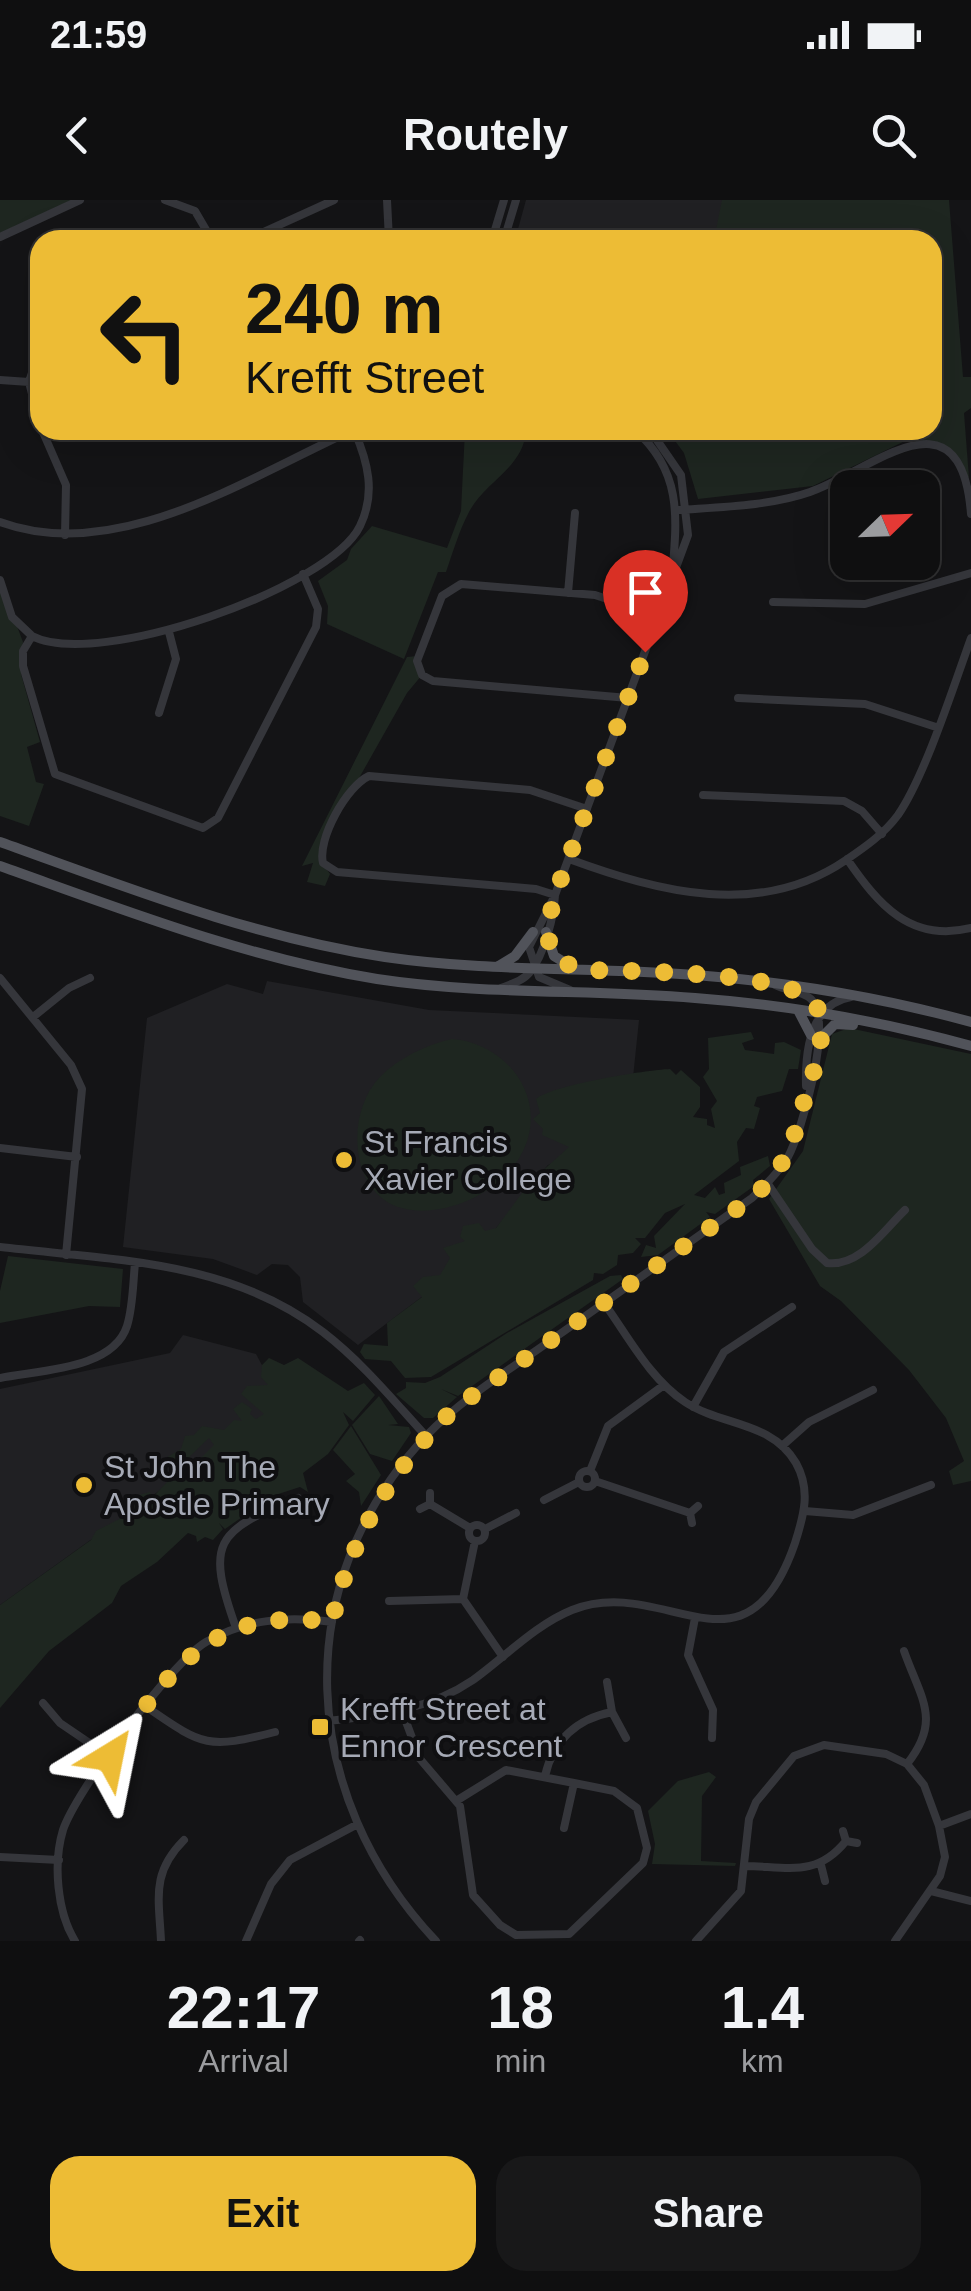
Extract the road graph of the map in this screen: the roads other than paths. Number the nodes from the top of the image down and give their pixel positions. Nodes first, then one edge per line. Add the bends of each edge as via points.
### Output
1 (80, 200) edge
2 (165, 200) edge
3 (334, 200) edge
4 (387, 200) edge
5 (504, 200) edge
6 (516, 200) edge
7 (206, 230) edge
8 (268, 230) edge
9 (388, 230) edge
10 (495, 230) edge
11 (507, 230) edge
12 (0, 236) edge
13 (30, 379) edge
14 (0, 380) edge
15 (29, 382) junction
16 (30, 386) edge
17 (46, 440) edge
18 (331, 440) edge
19 (357, 440) edge
20 (644, 440) edge
21 (657, 440) edge
22 (971, 505) edge
23 (683, 509) junction
24 (575, 513) dead end
25 (971, 514) edge
26 (2, 522) edge
27 (0, 535) edge
28 (65, 535) junction
29 (971, 573) edge
30 (303, 574) junction
31 (0, 580) edge
32 (568, 592) junction
33 (772, 602) dead end
34 (658, 616) junction
35 (168, 632) junction
36 (32, 636) junction
37 (971, 640) edge
38 (628, 698) junction
39 (738, 698) dead end
40 (159, 713) dead end
41 (936, 726) junction
42 (703, 794) dead end
43 (587, 809) junction
44 (882, 834) junction
45 (0, 842) edge
46 (568, 859) junction
47 (847, 859) junction
48 (0, 866) edge
49 (555, 895) junction
50 (971, 928) edge
51 (533, 932) junction
52 (546, 932) junction
53 (496, 968) junction
54 (532, 968) junction
55 (578, 970) junction
56 (0, 978) edge
57 (90, 978) dead end
58 (772, 982) junction
59 (498, 989) junction
60 (574, 992) junction
61 (859, 996) junction
62 (798, 1009) junction
63 (820, 1013) junction
64 (32, 1017) junction
65 (971, 1022) edge
66 (889, 1026) junction
67 (815, 1037) junction
68 (971, 1046) edge
69 (0, 1148) edge
70 (78, 1157) junction
71 (768, 1184) junction
72 (905, 1210) dead end
73 (0, 1247) edge
74 (66, 1255) junction
75 (135, 1263) junction
76 (604, 1303) junction
77 (792, 1308) dead end
78 (0, 1378) edge
79 (664, 1385) junction
80 (872, 1390) dead end
81 (693, 1407) junction
82 (426, 1436) junction
83 (782, 1446) junction
84 (590, 1471) junction
85 (594, 1481) junction
86 (579, 1482) junction
87 (931, 1485) dead end
88 (430, 1493) dead end
89 (298, 1498) dead end
90 (544, 1500) dead end
91 (430, 1504) junction
92 (420, 1509) dead end
93 (804, 1511) junction
94 (516, 1514) dead end
95 (692, 1523) dead end
96 (470, 1528) junction
97 (485, 1529) junction
98 (475, 1541) junction
99 (463, 1600) junction
100 (390, 1601) dead end
101 (695, 1618) junction
102 (332, 1622) junction
103 (236, 1628) junction
104 (904, 1651) dead end
105 (502, 1657) junction
106 (606, 1682) dead end
107 (43, 1703) dead end
108 (145, 1706) junction
109 (402, 1711) junction
110 (612, 1712) junction
111 (328, 1721) junction
112 (275, 1732) dead end
113 (626, 1738) dead end
114 (712, 1738) dead end
115 (110, 1757) junction
116 (907, 1764) junction
117 (545, 1776) junction
118 (574, 1782) junction
119 (456, 1800) junction
120 (971, 1814) edge
121 (356, 1825) junction
122 (939, 1826) junction
123 (564, 1828) dead end
124 (843, 1832) dead end
125 (184, 1840) dead end
126 (846, 1842) junction
127 (857, 1843) dead end
128 (0, 1857) edge
129 (59, 1860) junction
130 (821, 1865) junction
131 (746, 1866) junction
132 (825, 1881) dead end
133 (930, 1891) junction
134 (971, 1901) edge
135 (539, 1939) edge
136 (75, 1941) edge
137 (161, 1941) edge
138 (246, 1941) edge
139 (436, 1941) edge
140 (696, 1941) edge
141 (895, 1941) edge

1 - 12 street
2 - 7 street via 195,211
3 - 8 street
4 - 9 street
5 - 10 street
6 - 11 street
13 - 15 street
14 - 15 street
15 - 16 street
17 - 28 street via 66,485
18 - 28 street via 144,524
19 - 30 street via 369,474 365,513 337,555
20 - 23 street via 662,461
21 - 23 street via 681,475
22 - 23 street via 956,462 916,444 808,492
22 - 25 street
23 - 34 street via 672,580
24 - 32 street
26 - 27 street
26 - 28 street
29 - 33 street via 865,604
30 - 35 street
30 - 36 street via 318,621 208,827 55,774 23,666
31 - 36 street via 12,617
32 - 34 street
32 - 38 street via 450,588 418,656 419,671 433,680
34 - 38 street
35 - 36 street via 78,646
35 - 40 street via 176,660
37 - 41 street
38 - 43 street
39 - 41 street via 865,704
41 - 44 street via 903,807
42 - 44 street via 844,801
43 - 46 street
43 - 49 street via 530,790 369,776 351,790 320,852 337,872
44 - 47 street
45 - 53 main road via 258,930 382,956
46 - 47 street via 664,890 747,894 803,885
46 - 49 street
47 - 50 street via 898,919 934,930
48 - 59 main road via 252,952 378,979
49 - 51 street
49 - 52 street
51 - 53 main road
51 - 54 street
52 - 54 street
52 - 55 main road via 554,956
53 - 54 main road
54 - 55 main road
54 - 59 street
54 - 60 street via 539,978
55 - 58 main road
56 - 64 street
57 - 64 street
58 - 61 main road
58 - 63 street via 803,993
59 - 60 main road
60 - 62 main road
61 - 63 street via 834,1000
61 - 65 main road
62 - 63 main road
62 - 67 main road
63 - 66 main road
63 - 67 street
64 - 70 street via 82,1088
66 - 67 main road via 836,1024
66 - 68 main road
67 - 71 street via 800,1126
69 - 70 street
70 - 74 street
71 - 72 street via 827,1262 858,1256
71 - 76 street
73 - 74 street
74 - 75 street
75 - 78 street via 121,1340 103,1355
75 - 82 street via 205,1273 267,1297 321,1330
76 - 79 street
76 - 82 street via 455,1408
77 - 81 street via 724,1352
79 - 81 street
79 - 84 street via 608,1426
80 - 83 street via 809,1422
81 - 83 street via 757,1429
82 - 102 street via 390,1482 350,1555
83 - 93 street via 802,1475
84 - 85 street
84 - 86 street via 580,1473
85 - 86 street via 587,1487
85 - 95 street via 694,1509
86 - 90 street
87 - 93 street via 853,1515
88 - 91 street
89 - 103 street via 260,1513 224,1544 217,1573
91 - 92 street
91 - 96 street
93 - 101 street via 784,1575 766,1599 733,1617
94 - 97 street
96 - 97 street
96 - 98 street
97 - 98 street
98 - 99 street
99 - 100 street
99 - 105 street
101 - 105 street via 624,1602 596,1603 559,1616
101 - 114 street via 688,1655 713,1710
102 - 103 street via 279,1619
102 - 111 street
103 - 108 street via 182,1660
104 - 116 street via 929,1722
105 - 109 street via 449,1694
106 - 110 street
107 - 115 street
108 - 112 street via 208,1743
108 - 115 street
109 - 111 street
109 - 119 street via 420,1759
110 - 113 street
110 - 117 street via 588,1718 556,1744
111 - 121 street
115 - 129 street via 66,1822
116 - 122 street via 924,1785
116 - 131 street via 836,1746 794,1756 750,1814
117 - 118 street
117 - 119 street via 506,1770
118 - 123 street
118 - 135 street via 630,1800 647,1848 636,1872 578,1930
119 - 135 street via 474,1895 507,1931
120 - 122 street
121 - 138 street via 290,1860 271,1884
121 - 139 street via 390,1887
122 - 133 street via 945,1856
124 - 126 street
125 - 137 street via 162,1866
126 - 127 street
126 - 130 street
128 - 129 street
129 - 136 street via 64,1917
130 - 131 street
130 - 132 street
131 - 140 street via 737,1896
133 - 134 street
133 - 141 street

